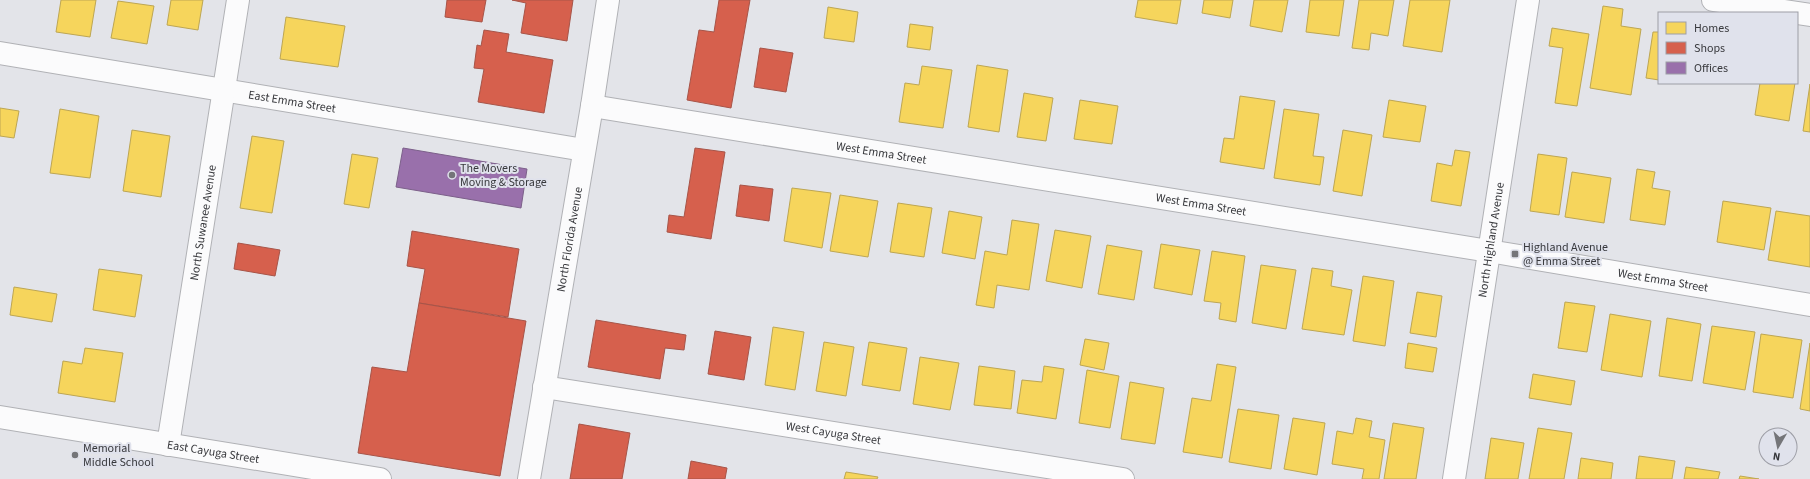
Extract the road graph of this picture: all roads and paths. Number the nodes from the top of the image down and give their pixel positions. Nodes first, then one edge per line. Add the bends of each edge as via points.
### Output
1 (238, 0) edge
2 (608, 0) edge
3 (1528, 0) edge
4 (1713, 0) edge
5 (1791, 12) edge
6 (1798, 13) edge
7 (1810, 15) edge
8 (0, 53) edge
9 (222, 90) junction
10 (592, 106) junction
11 (584, 150) junction
12 (1489, 251) junction
13 (1810, 305) edge
14 (544, 387) junction
15 (0, 417) edge
16 (168, 445) junction
17 (380, 479) edge
18 (529, 479) edge
19 (1123, 479) edge
20 (1454, 479) edge

1 - 9 street, North Suwanee Avenue
2 - 10 street, North Florida Avenue
3 - 12 street, North Highland Avenue
4 - 5 street
6 - 7 street
8 - 9 street, East Emma Street
9 - 11 street, East Emma Street
9 - 16 street, North Suwanee Avenue
10 - 11 street, North Florida Avenue
10 - 12 street, West Emma Street
11 - 14 street, North Florida Avenue
12 - 13 street, West Emma Street
12 - 20 street, North Highland Avenue
14 - 18 street, North Florida Avenue
14 - 19 street, West Cayuga Street
15 - 16 street, East Cayuga Street
16 - 17 street, East Cayuga Street

